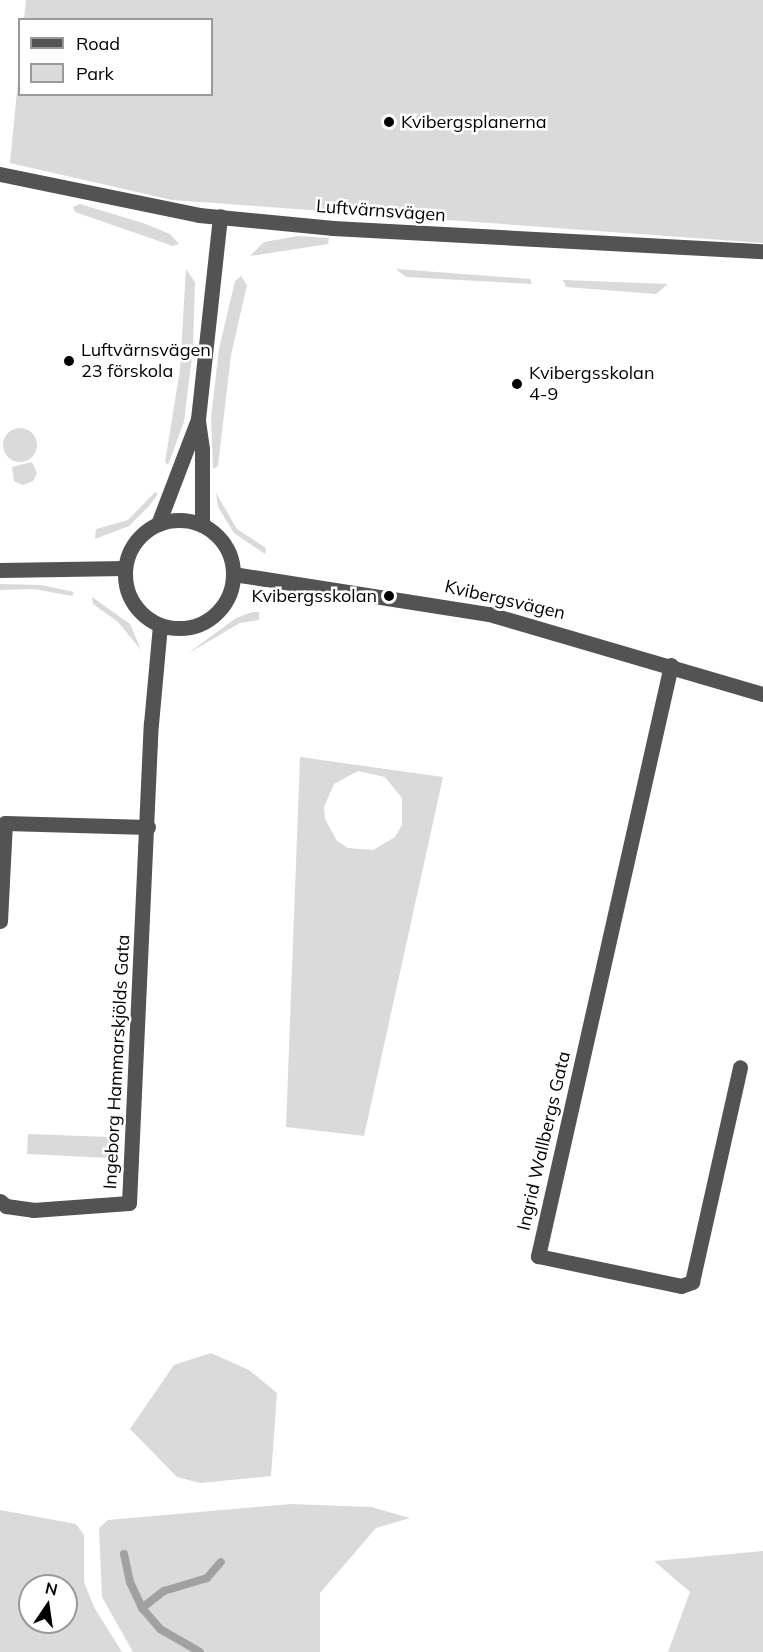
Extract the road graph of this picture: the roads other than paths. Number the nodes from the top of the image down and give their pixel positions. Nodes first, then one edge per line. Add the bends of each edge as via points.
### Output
1 (0, 174) edge
2 (220, 216) junction
3 (763, 251) edge
4 (198, 419) junction
5 (158, 524) junction
6 (202, 525) junction
7 (125, 568) junction
8 (0, 570) edge
9 (232, 574) junction
10 (160, 625) junction
11 (671, 665) junction
12 (763, 694) edge
13 (148, 827) junction
14 (0, 921) edge
15 (740, 1067) dead end
16 (0, 1201) edge

1 - 2 street, Luftvärnsvägen
2 - 3 street, Luftvärnsvägen via 345,229
2 - 4 street
4 - 5 street
4 - 6 street
5 - 6 street via 188,521
5 - 7 street via 135,542
6 - 9 street via 221,540
7 - 8 street
7 - 10 street via 133,603
9 - 10 street via 228,596 214,615 194,626
9 - 11 street, Kvibergsvägen via 489,614
10 - 13 street, Ingeborg Hammarskjölds Gata
11 - 12 street, Kvibergsvägen
11 - 15 street, Ingrid Wallbergs Gata via 538,1256 681,1286 692,1282
13 - 14 street via 5,823
13 - 16 street, Ingeborg Hammarskjölds Gata via 129,1203 33,1210 6,1206

